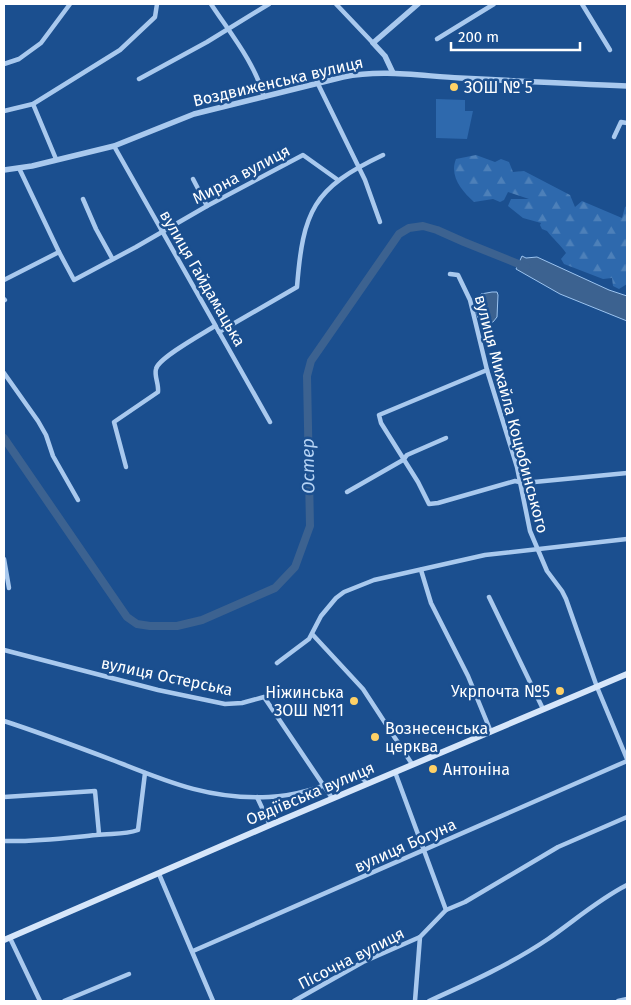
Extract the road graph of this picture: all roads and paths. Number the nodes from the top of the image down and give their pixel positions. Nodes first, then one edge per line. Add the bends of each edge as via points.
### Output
1 (70, 4) edge
2 (157, 4) edge
3 (211, 4) edge
4 (269, 4) edge
5 (336, 4) edge
6 (418, 4) edge
7 (494, 4) edge
8 (582, 4) edge
9 (228, 29) junction
10 (437, 39) dead end
11 (373, 43) junction
12 (610, 50) dead end
13 (4, 64) edge
14 (393, 73) junction
15 (139, 79) dead end
16 (318, 84) junction
17 (627, 86) edge
18 (264, 97) junction
19 (33, 104) junction
20 (4, 111) edge
21 (627, 123) edge
22 (614, 137) dead end
23 (114, 146) junction
24 (383, 155) dead end
25 (56, 159) junction
26 (357, 167) junction
27 (19, 168) junction
28 (4, 170) edge
29 (193, 179) dead end
30 (338, 180) junction
31 (83, 199) dead end
32 (207, 206) junction
33 (380, 222) dead end
34 (162, 232) junction
35 (59, 252) junction
36 (112, 258) junction
37 (450, 274) dead end
38 (4, 280) edge
39 (215, 326) junction
40 (219, 332) junction
41 (487, 370) junction
42 (4, 373) edge
43 (270, 422) dead end
44 (446, 438) dead end
45 (403, 460) junction
46 (126, 467) dead end
47 (627, 473) edge
48 (520, 482) junction
49 (347, 492) dead end
50 (78, 500) dead end
51 (627, 539) edge
52 (538, 548) junction
53 (4, 559) edge
54 (421, 570) junction
55 (9, 588) dead end
56 (489, 597) dead end
57 (313, 634) junction
58 (4, 650) edge
59 (277, 663) dead end
60 (627, 674) edge
61 (598, 687) junction
62 (543, 710) junction
63 (4, 721) edge
64 (491, 732) junction
65 (627, 760) edge
66 (412, 764) junction
67 (395, 772) junction
68 (145, 773) junction
69 (368, 784) junction
70 (324, 786) junction
71 (4, 797) edge
72 (257, 797) junction
73 (332, 798) junction
74 (627, 817) edge
75 (270, 825) junction
76 (99, 834) junction
77 (4, 841) edge
78 (424, 850) junction
79 (159, 874) junction
80 (627, 884) edge
81 (446, 910) junction
82 (420, 936) junction
83 (7, 939) edge
84 (192, 951) junction
85 (128, 974) dead end
86 (625, 1000) edge
87 (40, 1001) edge
88 (64, 1001) edge
89 (213, 1001) edge
90 (294, 1001) edge
91 (415, 1001) edge
92 (429, 1001) edge
93 (618, 1001) edge

1 - 13 street via 41,44 19,59
2 - 19 street via 155,17 120,50
3 - 9 street
4 - 9 street
5 - 11 street
6 - 11 street
7 - 10 street
8 - 12 street
9 - 15 street
9 - 18 street via 257,78
11 - 14 street via 385,56
14 - 16 street, Воздвиженська вулиця via 355,75
14 - 17 street, Воздвиженська вулиця
16 - 18 street, Воздвиженська вулиця
16 - 26 street
18 - 23 street, Воздвиженська вулиця via 194,114
19 - 20 street
19 - 25 street
21 - 22 street via 621,122
23 - 25 street, Воздвиженська вулиця
23 - 34 street, вулиця Гайдамацька
24 - 26 street
25 - 27 street, Воздвиженська вулиця
26 - 30 street
26 - 33 street
27 - 28 street, Воздвиженська вулиця
27 - 35 street
29 - 32 street
30 - 32 street, Мирна вулиця via 303,155
30 - 40 street via 319,198 306,226 297,286
31 - 36 street
32 - 34 street, Мирна вулиця
34 - 36 street, Мирна вулиця
34 - 39 street, вулиця Гайдамацька
35 - 36 street, Мирна вулиця via 74,280
35 - 38 street
37 - 41 street, вулиця Михайла Коцюбинського via 458,276 470,300
39 - 40 street, вулиця Гайдамацька
39 - 46 street via 157,365 158,392 114,422
40 - 43 street, вулиця Гайдамацька
41 - 45 street via 379,415
41 - 48 street, вулиця Михайла Коцюбинського
42 - 50 street via 38,421 60,470
44 - 45 street via 407,455
45 - 48 street via 429,504 500,484
45 - 49 street
47 - 48 street
48 - 52 street, вулиця Михайла Коцюбинського via 530,531
51 - 52 street
52 - 54 street
52 - 61 street, вулиця Михайла Коцюбинського via 552,579 566,599
53 - 55 street
54 - 57 street via 374,580 344,592 328,605
54 - 64 street via 431,603 468,676
56 - 62 street
57 - 59 street
57 - 66 street via 363,690
58 - 70 street, вулиця Остерська via 225,704 234,705 264,697
60 - 61 main road, Овдіївська вулиця
61 - 62 main road, Овдіївська вулиця
61 - 65 street, вулиця Михайла Коцюбинського
62 - 64 main road, Овдіївська вулиця
63 - 68 street
64 - 66 main road, Овдіївська вулиця
65 - 78 street, вулиця Богуна
66 - 67 main road, Овдіївська вулиця
67 - 69 main road, Овдіївська вулиця
67 - 78 street
68 - 72 street via 207,794
68 - 76 street via 138,830 126,834
69 - 70 street via 357,774
69 - 73 main road, Овдіївська вулиця
70 - 72 street via 293,794
70 - 73 street, вулиця Остерська
71 - 76 street via 94,791
72 - 75 street
73 - 75 main road, Овдіївська вулиця
74 - 81 street via 558,847
75 - 79 main road, Овдіївська вулиця
76 - 77 street
78 - 81 street
78 - 84 street, вулиця Богуна
79 - 83 main road, Овдіївська вулиця
79 - 84 street
80 - 92 street via 547,940
81 - 82 street
82 - 90 street, Пісочна вулиця via 363,962
82 - 91 street
83 - 87 street
84 - 89 street
85 - 88 street
86 - 93 street

